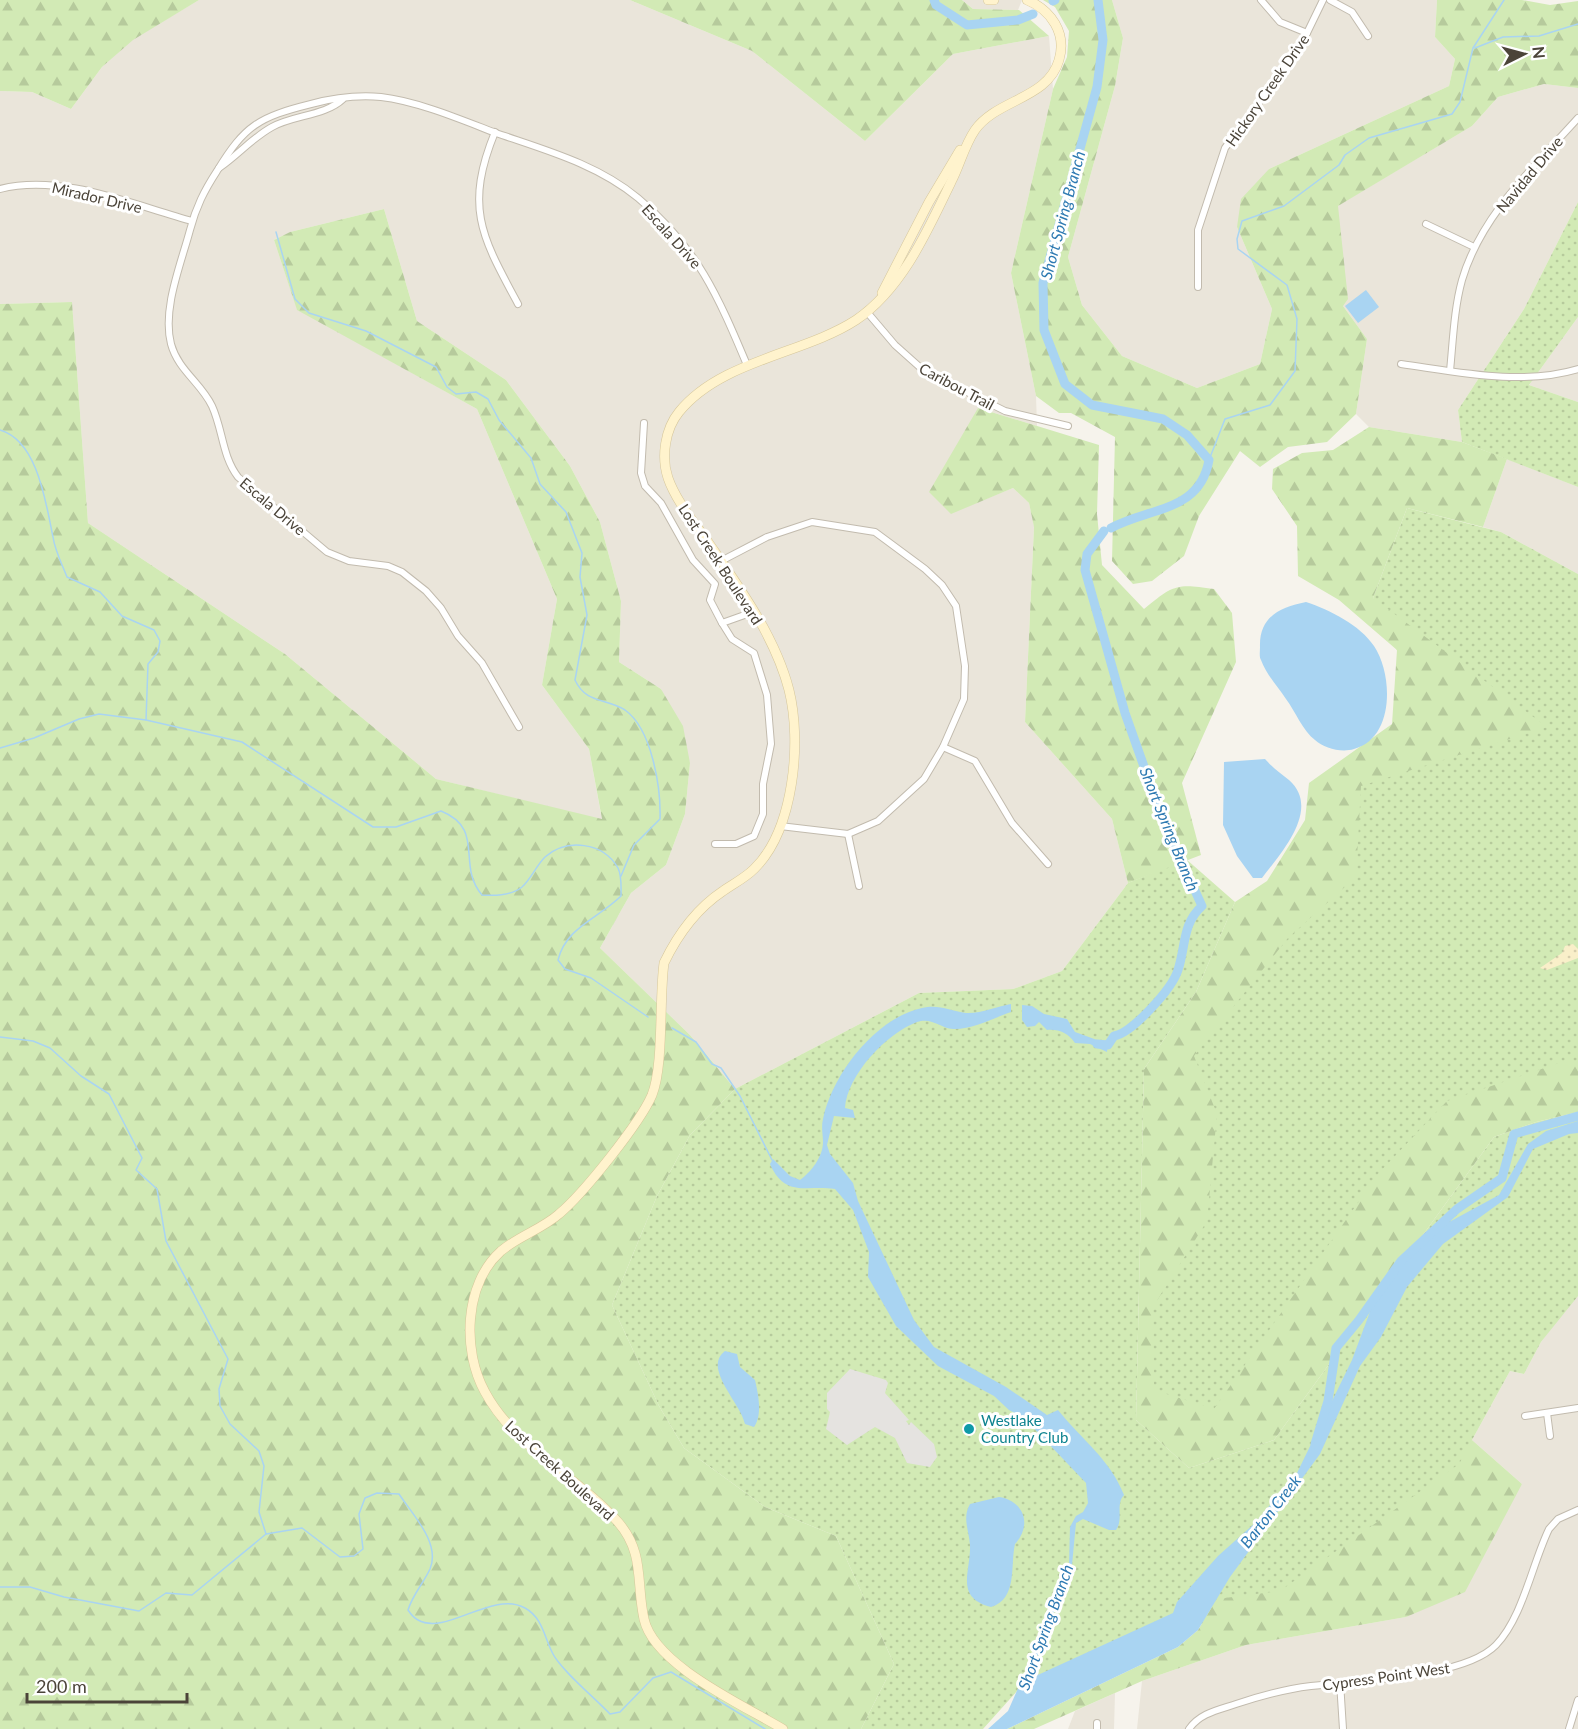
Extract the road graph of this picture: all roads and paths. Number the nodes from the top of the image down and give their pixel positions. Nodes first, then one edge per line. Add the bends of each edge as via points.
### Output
1 (988, 0) edge
2 (994, 0) edge
3 (1027, 0) edge
4 (1261, 0) edge
5 (1323, 0) edge
6 (1330, 0) edge
7 (1308, 33) junction
8 (1368, 36) dead end
9 (343, 99) junction
10 (1578, 118) edge
11 (495, 132) junction
12 (218, 168) junction
13 (0, 189) edge
14 (192, 221) junction
15 (1426, 224) dead end
16 (1474, 247) junction
17 (1198, 287) dead end
18 (518, 304) dead end
19 (867, 312) junction
20 (1401, 364) dead end
21 (747, 365) junction
22 (1578, 369) edge
23 (1449, 371) junction
24 (644, 423) dead end
25 (1068, 426) dead end
26 (722, 561) junction
27 (753, 612) junction
28 (722, 623) junction
29 (519, 727) dead end
30 (943, 747) junction
31 (780, 826) junction
32 (848, 834) junction
33 (716, 844) dead end
34 (1048, 864) dead end
35 (860, 886) dead end
36 (1578, 1408) edge
37 (1547, 1413) junction
38 (1525, 1416) dead end
39 (1550, 1436) dead end
40 (1578, 1510) edge
41 (1340, 1682) junction
42 (1578, 1700) edge
43 (783, 1729) edge
44 (1189, 1729) edge
45 (1344, 1729) edge
46 (1569, 1729) edge

1 - 2 street
3 - 19 street, Lost Creek Boulevard via 1055,22 1061,41 1059,60 1048,81 996,110 975,129 952,180 889,290
4 - 7 street via 1280,22
5 - 7 street, Hickory Creek Drive
6 - 8 street via 1352,12
7 - 17 street, Hickory Creek Drive via 1225,148 1198,230
9 - 11 street, Escala Drive via 381,97
9 - 12 street, Escala Drive via 271,127
9 - 12 street, Escala Drive via 295,108 260,121 244,132
10 - 16 street, Navidad Drive via 1502,203
11 - 18 street via 481,173 479,219 489,249
11 - 21 street, Escala Drive via 568,157 640,200 674,233 706,274
12 - 14 street, Escala Drive via 200,195
13 - 14 street, Mirador Drive via 29,183 67,187
14 - 29 street, Escala Drive via 173,299 170,338 182,368 213,409 234,471 327,552 349,561 387,566 402,572 426,591 482,663
15 - 16 street
16 - 23 street, Navidad Drive via 1458,302
19 - 21 street, Lost Creek Boulevard via 833,331
19 - 25 street, Caribou Trail via 922,370 1005,411
20 - 23 street
21 - 26 street, Lost Creek Boulevard via 682,408 670,426 665,451 673,490
22 - 23 street via 1541,376
24 - 28 street via 642,480 661,503 693,560 715,584 710,600
26 - 27 street, Lost Creek Boulevard
26 - 30 street via 767,537 812,522 875,532 925,569 956,606 965,666 964,699
27 - 28 street
27 - 31 street, Lost Creek Boulevard via 780,663 793,712 792,786
28 - 33 street via 732,639 754,653 760,666 771,744 758,830 736,844
30 - 32 street via 924,779 878,821
30 - 34 street via 975,761 1012,823
31 - 32 street
31 - 43 street, Lost Creek Boulevard via 754,870 709,901 672,946 664,963 661,987 656,1081 644,1110 572,1203 546,1225 502,1250 487,1268 476,1293 470,1351 478,1379 498,1411 530,1446 607,1511 629,1537 640,1570 644,1621 658,1648 686,1671
32 - 35 street
36 - 37 street
37 - 38 street
37 - 39 street
40 - 41 street, Cypress Point West via 1558,1519 1549,1529 1512,1622 1496,1645 1484,1654 1442,1670
41 - 44 street, Cypress Point West via 1308,1686 1206,1713
41 - 45 street
42 - 46 street

